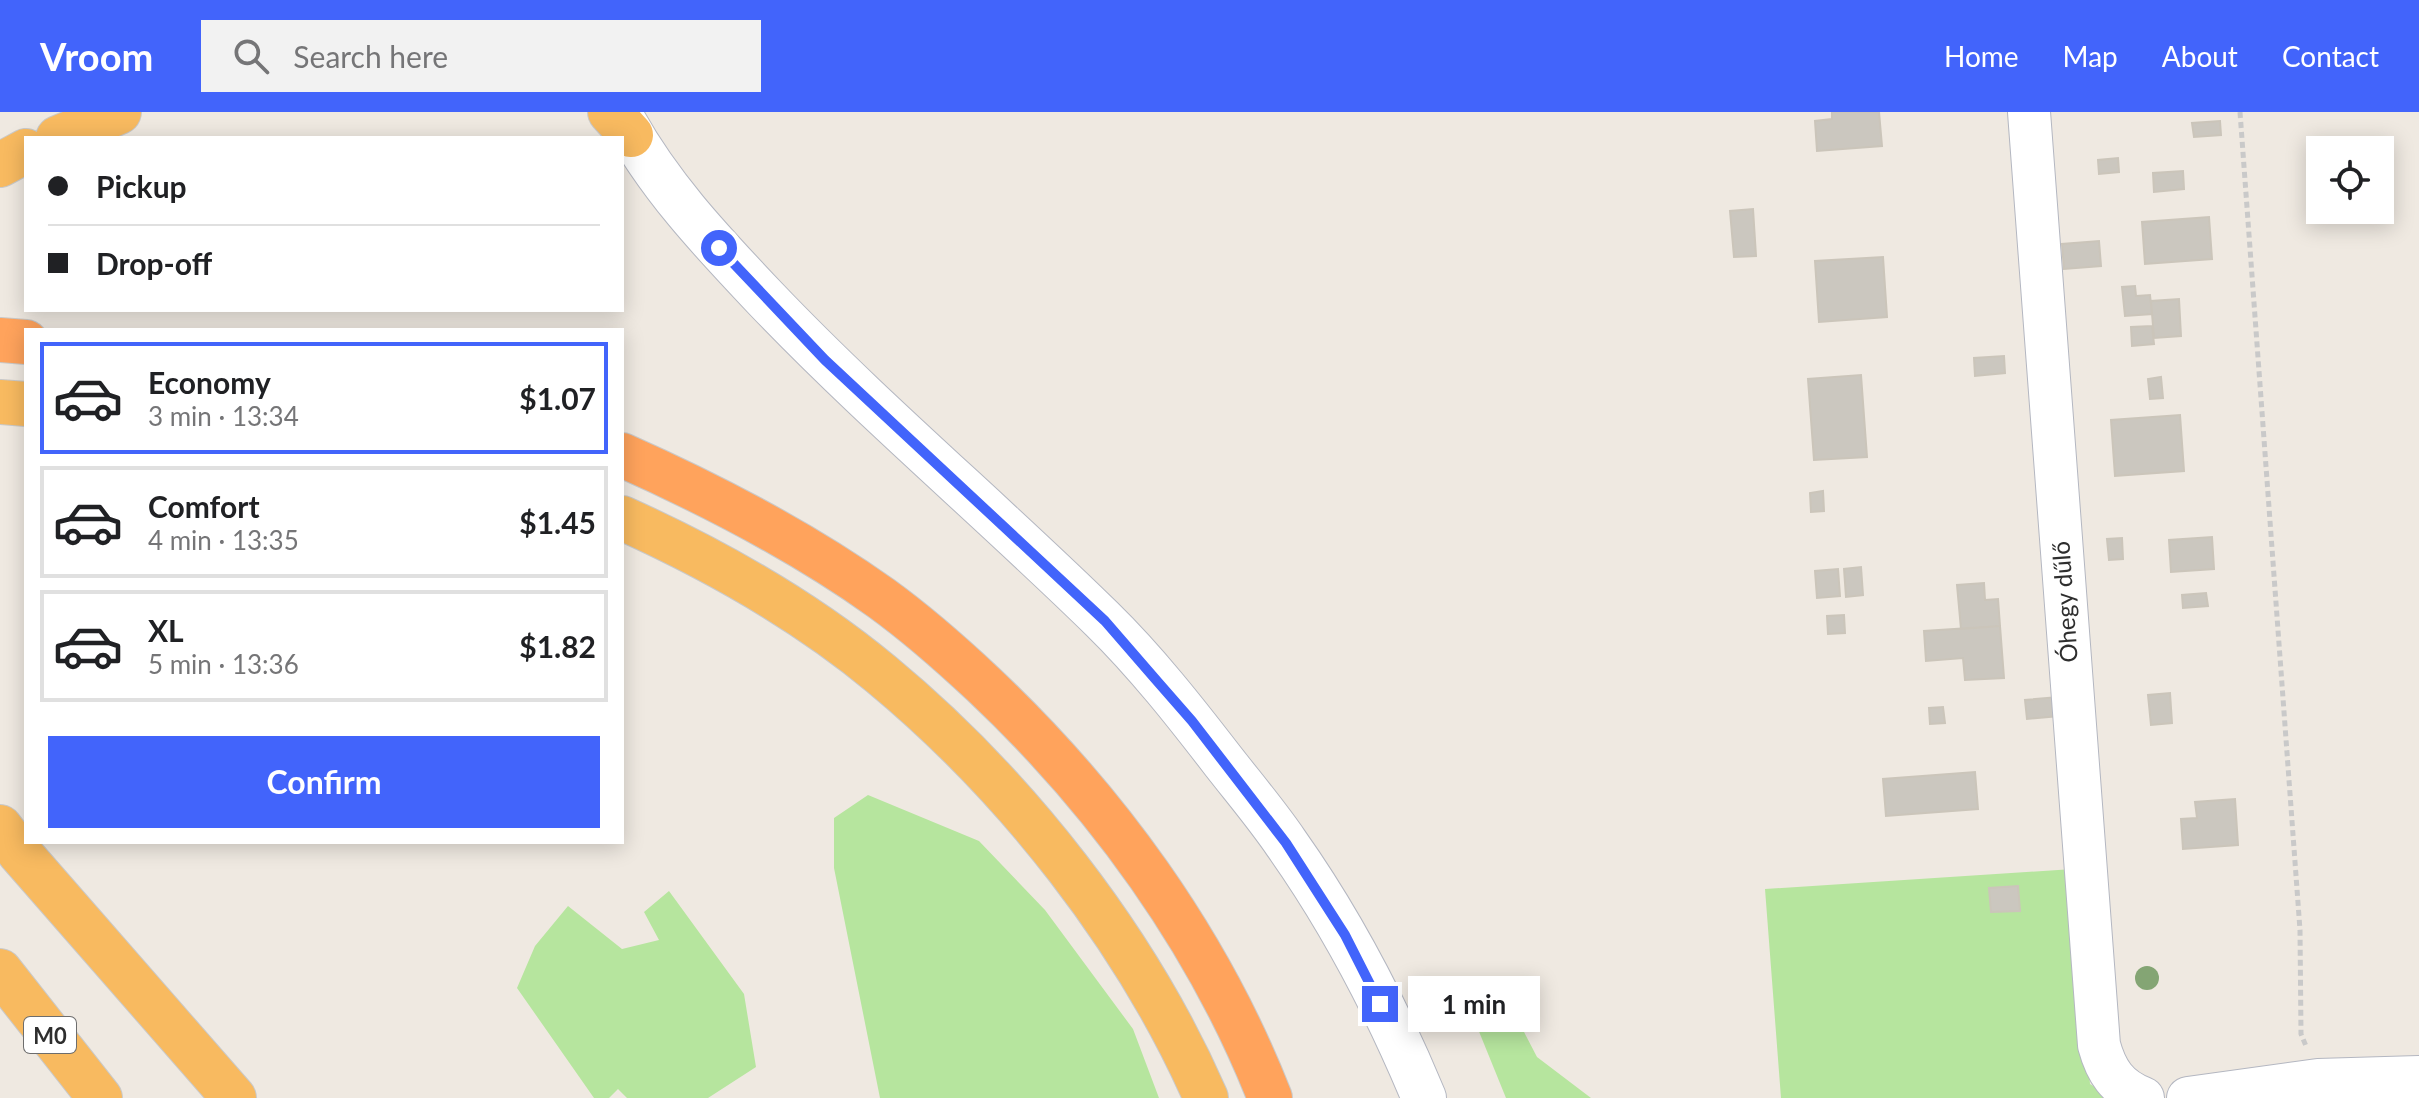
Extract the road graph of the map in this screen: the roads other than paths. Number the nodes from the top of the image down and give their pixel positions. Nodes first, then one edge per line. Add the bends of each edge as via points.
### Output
1 (119, 112) edge
2 (2029, 112) edge
3 (620, 120) edge
4 (63, 136) edge
5 (24, 152) edge
6 (0, 165) edge
7 (0, 340) edge
8 (24, 342) edge
9 (0, 402) edge
10 (24, 404) edge
11 (624, 456) edge
12 (624, 519) edge
13 (6, 834) edge
14 (0, 971) edge
15 (2419, 1077) edge
16 (2131, 1092) edge
17 (100, 1098) edge
18 (234, 1098) edge
19 (1206, 1098) edge
20 (1270, 1098) edge
21 (1424, 1098) edge
22 (2188, 1098) edge

1 - 4 highway
2 - 16 street, Óhegy dűlő via 2099,1045 2105,1068
3 - 21 street via 683,210 805,339 1105,621 1192,721 1286,843 1345,935
5 - 6 highway
7 - 8 highway
9 - 10 highway
11 - 20 highway via 744,514 842,572 919,627 1012,712 1137,854 1230,1009
12 - 19 highway via 808,620 880,673 954,740 1054,852 1107,925 1152,993
13 - 18 highway
14 - 17 highway, M0
15 - 22 street via 2318,1080

